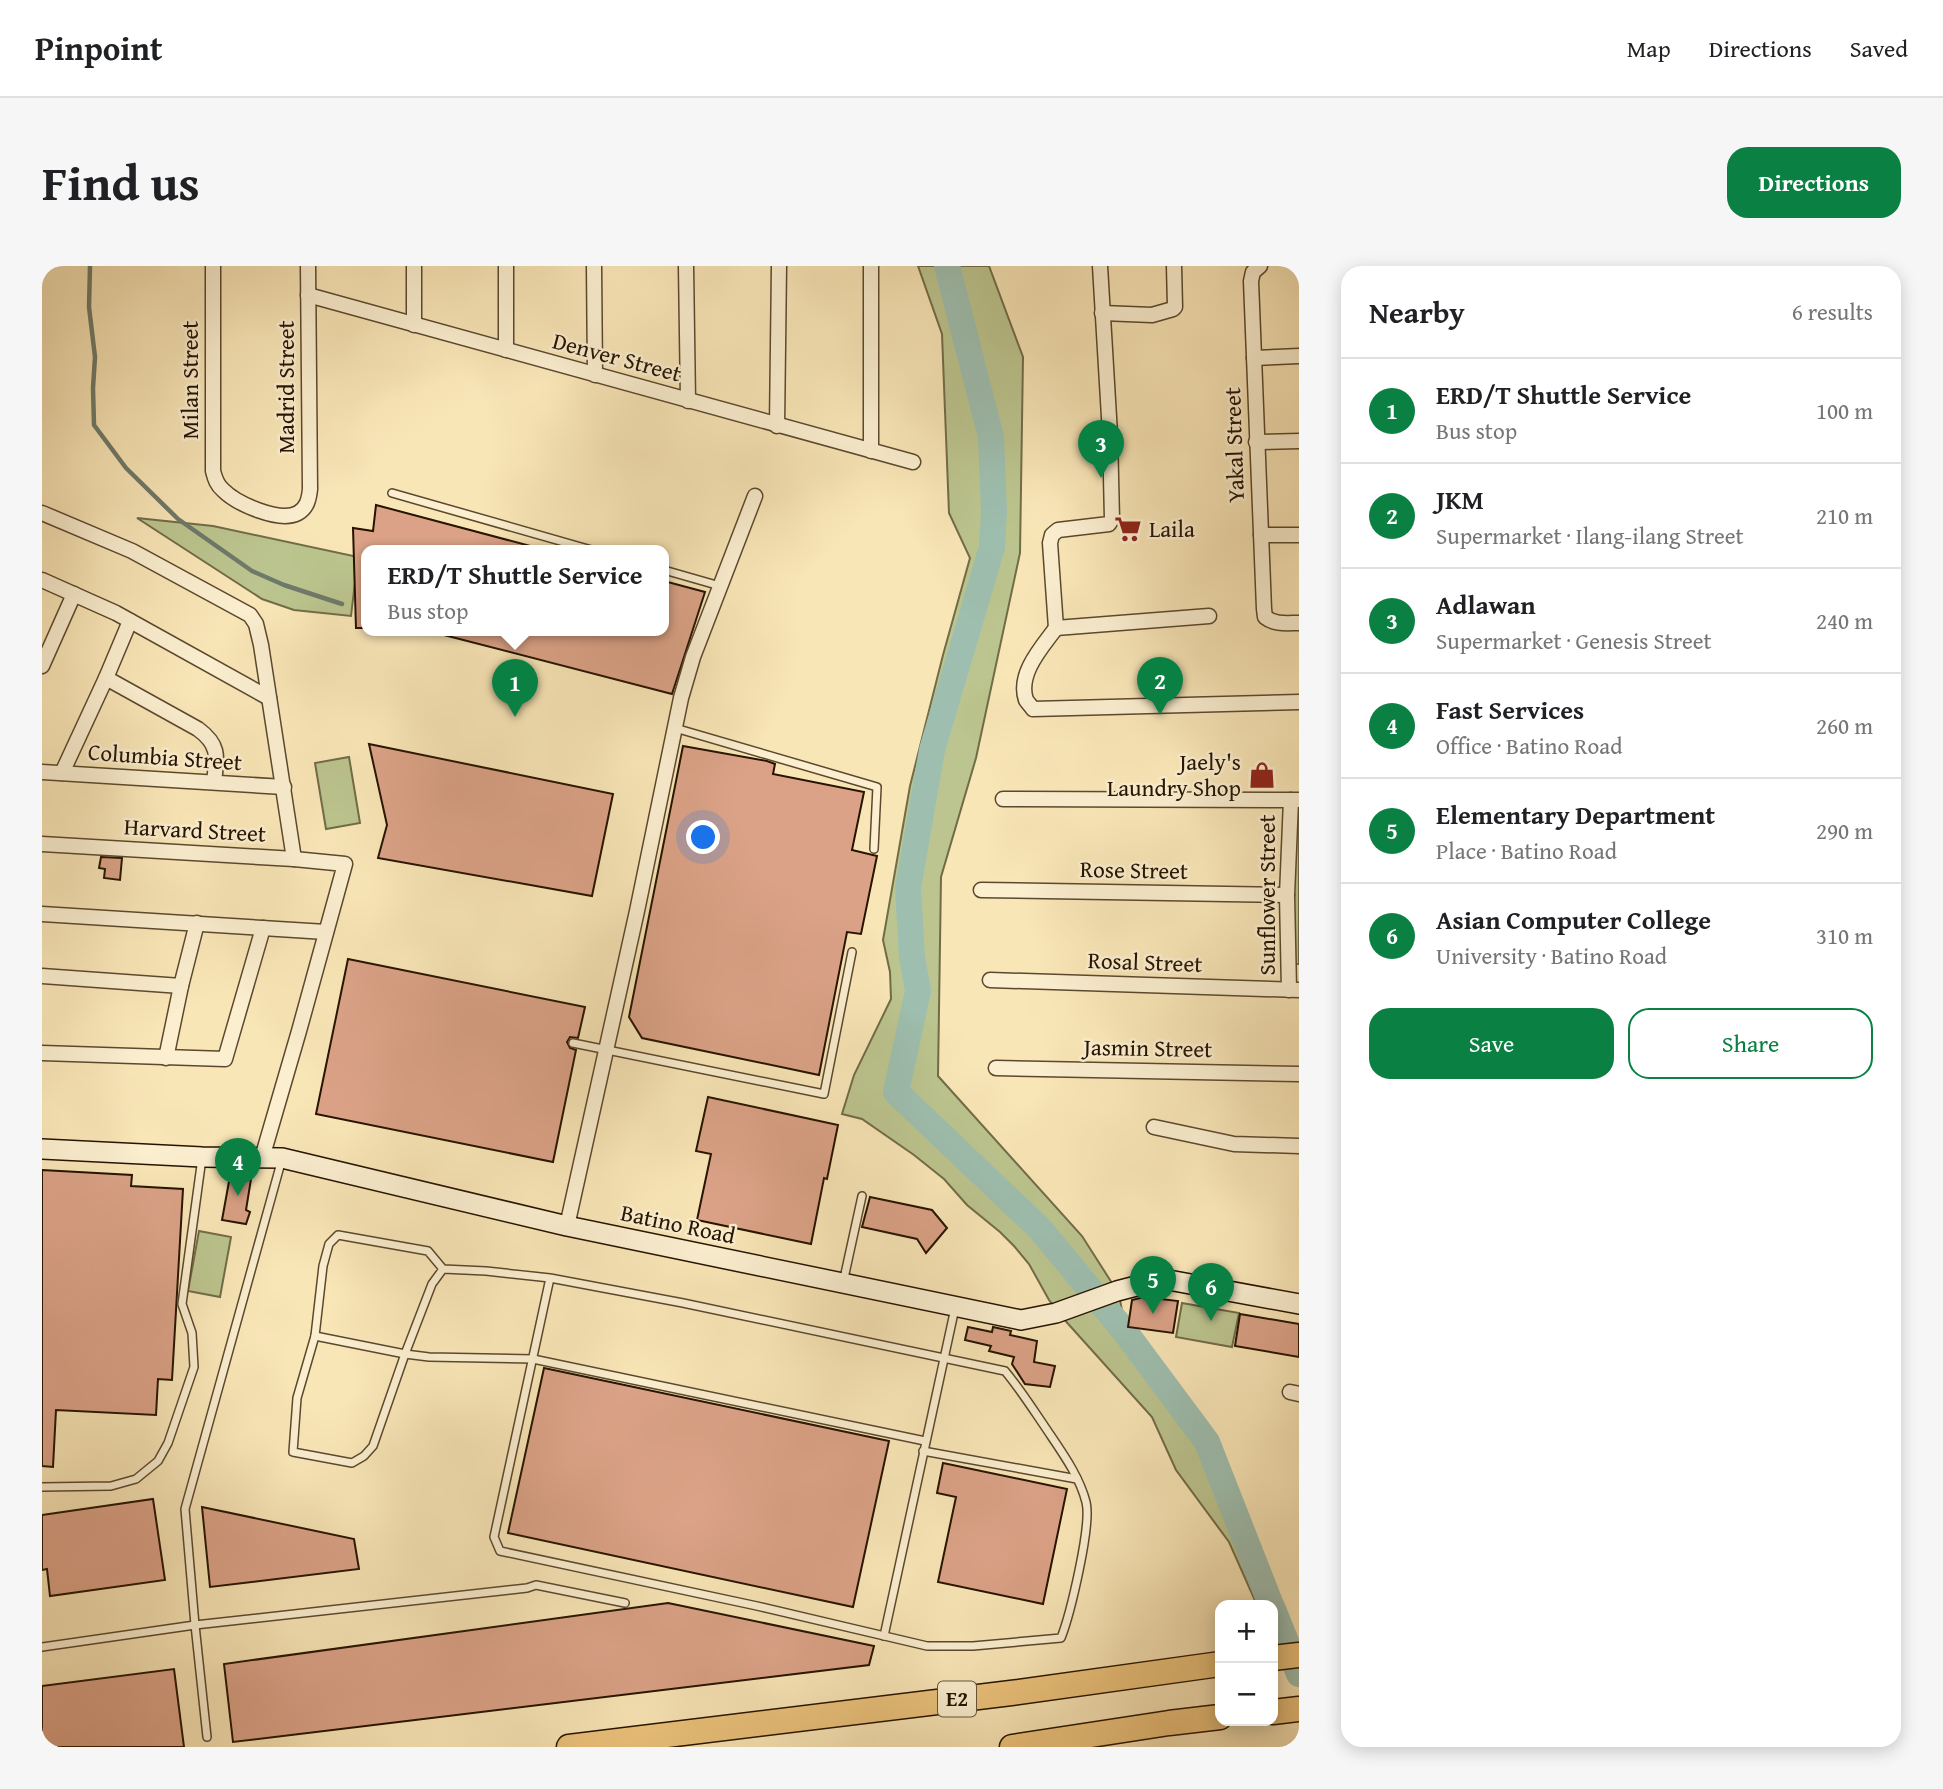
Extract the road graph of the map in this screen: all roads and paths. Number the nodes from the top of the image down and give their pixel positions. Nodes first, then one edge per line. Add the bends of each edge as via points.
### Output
1 (213, 266) edge
2 (308, 266) edge
3 (414, 266) edge
4 (506, 266) edge
5 (594, 266) edge
6 (686, 266) edge
7 (779, 266) edge
8 (871, 266) edge
9 (1100, 266) edge
10 (1174, 266) edge
11 (1257, 269) edge
12 (308, 295) junction
13 (1102, 313) junction
14 (414, 325) junction
15 (506, 350) junction
16 (1299, 356) edge
17 (1254, 358) junction
18 (595, 375) junction
19 (688, 401) junction
20 (777, 426) junction
21 (1299, 441) edge
22 (1256, 442) junction
23 (871, 451) junction
24 (913, 462) dead end
25 (392, 494) dead end
26 (755, 496) dead end
27 (305, 507) joint
28 (42, 513) edge
29 (1261, 535) junction
30 (1299, 535) edge
31 (574, 545) edge
32 (669, 571) edge
33 (42, 580) edge
34 (720, 586) junction
35 (74, 594) junction
36 (1209, 616) dead end
37 (130, 621) junction
38 (1299, 623) edge
39 (1056, 628) junction
40 (42, 666) edge
41 (106, 678) junction
42 (269, 698) junction
43 (1299, 702) edge
44 (675, 728) junction
45 (42, 772) edge
46 (62, 773) junction
47 (214, 782) junction
48 (284, 788) junction
49 (1003, 799) dead end
50 (1295, 800) edge
51 (42, 844) edge
52 (874, 849) dead end
53 (294, 859) junction
54 (981, 890) dead end
55 (1287, 895) junction
56 (42, 914) edge
57 (197, 923) junction
58 (263, 928) junction
59 (326, 932) junction
60 (852, 952) dead end
61 (42, 976) edge
62 (990, 980) dead end
63 (181, 986) junction
64 (1294, 990) edge
65 (573, 1043) dead end
66 (606, 1050) junction
67 (42, 1054) edge
68 (166, 1058) junction
69 (996, 1068) dead end
70 (1299, 1074) edge
71 (1154, 1128) dead end
72 (1299, 1146) edge
73 (42, 1149) edge
74 (202, 1157) junction
75 (262, 1158) junction
76 (282, 1158) junction
77 (862, 1196) dead end
78 (567, 1226) junction
79 (443, 1269) junction
80 (550, 1278) junction
81 (843, 1284) junction
82 (1299, 1304) edge
83 (955, 1307) junction
84 (315, 1336) junction
85 (405, 1354) junction
86 (943, 1358) junction
87 (533, 1359) junction
88 (925, 1441) junction
89 (923, 1451) junction
90 (1077, 1479) junction
91 (42, 1488) edge
92 (625, 1603) dead end
93 (195, 1625) junction
94 (884, 1636) junction
95 (42, 1647) edge
96 (1299, 1655) edge
97 (1278, 1657) edge
98 (1215, 1665) edge
99 (1299, 1709) edge
100 (1278, 1711) edge
101 (1215, 1718) edge
102 (207, 1737) dead end
103 (569, 1747) edge
104 (1012, 1747) edge

1 - 27 street, Milan Street via 216,482 235,500 268,513 285,516
2 - 12 street, Madrid Street
3 - 14 street
4 - 15 street
5 - 18 street
6 - 19 street
7 - 20 street
8 - 23 street
9 - 13 street
10 - 13 street via 1173,309 1152,315
11 - 17 street, Yakal Street via 1251,281
12 - 14 street, Denver Street
12 - 27 street, Madrid Street via 310,489
13 - 39 street via 1112,519 1110,524 1058,530 1052,535
14 - 15 street, Denver Street
15 - 18 street, Denver Street
16 - 17 street
17 - 22 street, Yakal Street
18 - 19 street, Denver Street
19 - 20 street, Denver Street
20 - 23 street, Denver Street
21 - 22 street
22 - 29 street, Yakal Street
23 - 24 street, Denver Street
25 - 31 lane
26 - 34 street
28 - 42 street via 132,551 250,615 261,645
29 - 30 street
29 - 38 street, Yakal Street via 1265,617 1278,623
32 - 34 lane
33 - 35 street
34 - 44 street via 693,657
35 - 37 street
35 - 40 street
36 - 39 street
37 - 41 street
37 - 42 street
39 - 43 street via 1028,667 1026,699 1033,709
41 - 46 street
41 - 47 street via 208,736 216,759
42 - 48 street
44 - 52 lane via 877,787
44 - 66 street
45 - 46 street, Columbia Street
46 - 47 street, Columbia Street
47 - 48 street, Columbia Street
48 - 53 street
49 - 50 street
50 - 55 street, Sunflower Street
51 - 53 street, Harvard Street
53 - 59 street, Harvard Street via 345,864
54 - 55 street, Rose Street
55 - 64 street, Sunflower Street
56 - 57 street
57 - 58 street
57 - 63 street
58 - 59 street
58 - 68 street via 225,1059
59 - 75 street
60 - 66 lane via 824,1094
61 - 63 street
62 - 64 street, Rosal Street
63 - 68 street
65 - 66 lane
66 - 78 street
67 - 68 street
69 - 70 street, Jasmin Street
71 - 72 street via 1234,1144
73 - 74 main road, Batino Road
74 - 75 main road, Batino Road
74 - 91 lane via 182,1304 194,1367 168,1443 158,1461 136,1479 111,1486
75 - 76 main road, Batino Road
76 - 78 main road, Batino Road
76 - 93 lane via 186,1509
77 - 81 lane
78 - 81 main road, Batino Road
79 - 80 lane
79 - 84 lane via 428,1251 338,1235 329,1244 323,1266
79 - 85 lane via 432,1284
80 - 86 lane
80 - 87 lane
81 - 83 main road, Batino Road
82 - 83 main road, Batino Road via 1163,1279 1021,1320
83 - 86 lane
84 - 85 lane
84 - 85 lane via 297,1398 293,1452 352,1462 364,1456 373,1446
85 - 87 lane
86 - 88 lane
86 - 90 lane via 1005,1371
87 - 88 lane
87 - 94 lane via 494,1537 500,1550
88 - 89 lane
89 - 90 lane
89 - 94 lane
90 - 94 lane via 1087,1504 1087,1525 1061,1638 927,1646
92 - 93 lane via 536,1585
93 - 95 lane
93 - 102 lane
96 - 97 highway
98 - 103 highway, E2
99 - 100 highway
101 - 104 highway

